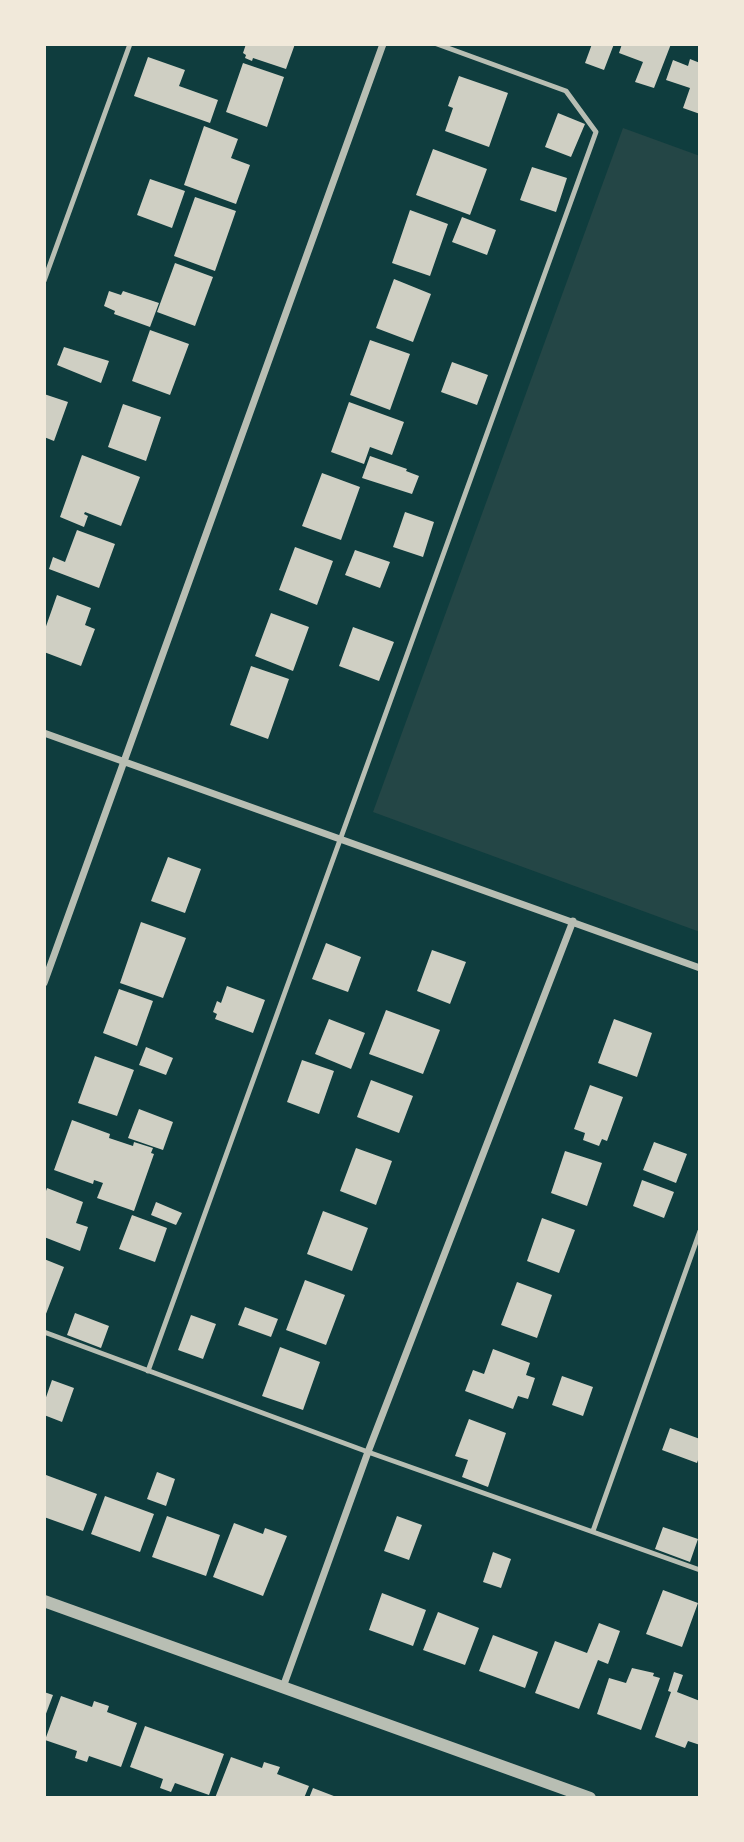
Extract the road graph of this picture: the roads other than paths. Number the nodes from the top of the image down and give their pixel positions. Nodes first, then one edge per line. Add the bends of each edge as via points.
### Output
1 (130, 44) edge
2 (383, 44) edge
3 (437, 44) edge
4 (44, 281) edge
5 (44, 733) edge
6 (124, 761) junction
7 (339, 840) junction
8 (573, 921) junction
9 (700, 968) edge
10 (44, 983) edge
11 (700, 1231) edge
12 (44, 1332) edge
13 (148, 1371) junction
14 (368, 1452) junction
15 (593, 1531) junction
16 (700, 1570) edge
17 (44, 1601) edge
18 (283, 1688) junction
19 (590, 1798) edge

1 - 4 lane
2 - 6 street
3 - 7 lane via 566,91 596,132
5 - 6 street
6 - 7 street
6 - 10 street
7 - 8 street
7 - 13 lane
8 - 9 street
8 - 14 street
11 - 15 lane
12 - 13 lane
13 - 14 lane
14 - 15 lane
14 - 18 street
15 - 16 lane
17 - 18 street
18 - 19 street

